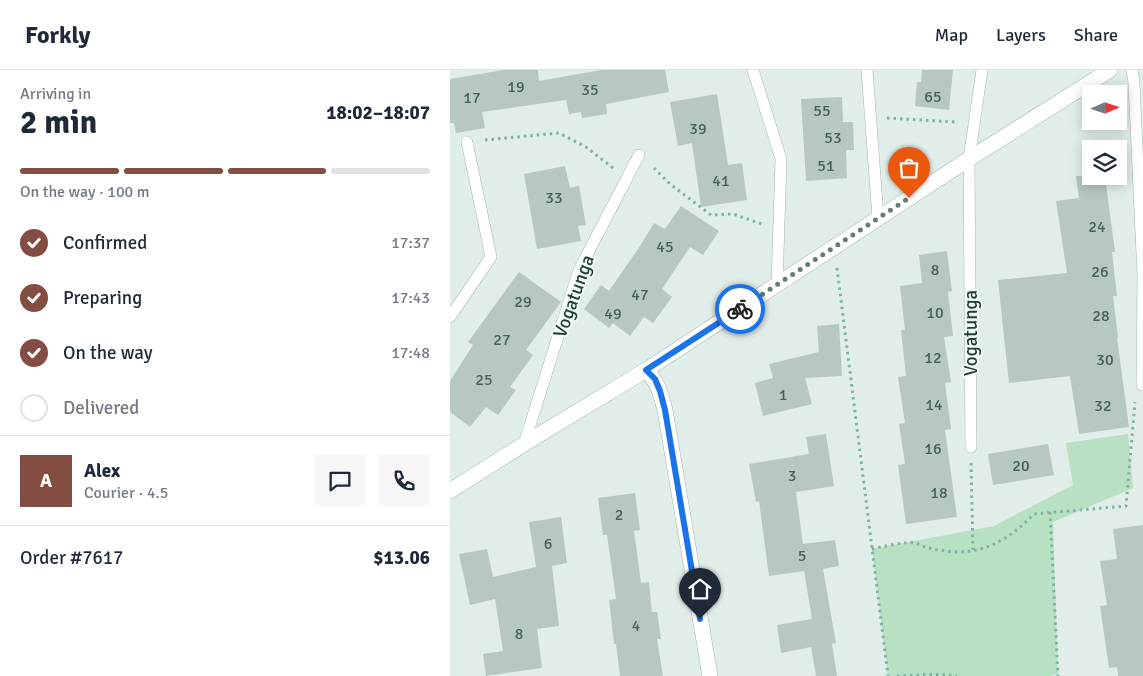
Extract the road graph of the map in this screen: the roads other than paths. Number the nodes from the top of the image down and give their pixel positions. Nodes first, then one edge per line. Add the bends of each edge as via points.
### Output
1 (753, 70) edge
2 (867, 70) edge
3 (982, 70) edge
4 (1132, 70) edge
5 (1102, 72) edge
6 (467, 142) road end
7 (639, 155) road end
8 (969, 158) junction
9 (878, 218) junction
10 (777, 284) junction
11 (450, 317) edge
12 (646, 370) junction
13 (1142, 384) road end
14 (524, 444) junction
15 (971, 447) road end
16 (450, 491) edge
17 (710, 676) edge

1 - 10 lane via 781,159
2 - 9 lane
3 - 8 lane, Vogatunga
4 - 13 lane via 1143,275
5 - 8 street
6 - 11 lane via 491,257
7 - 14 lane, Vogatunga via 578,270
8 - 9 street
8 - 15 lane, Vogatunga
9 - 10 street
10 - 12 street
12 - 14 street
12 - 17 street via 655,379 665,410
14 - 16 street

